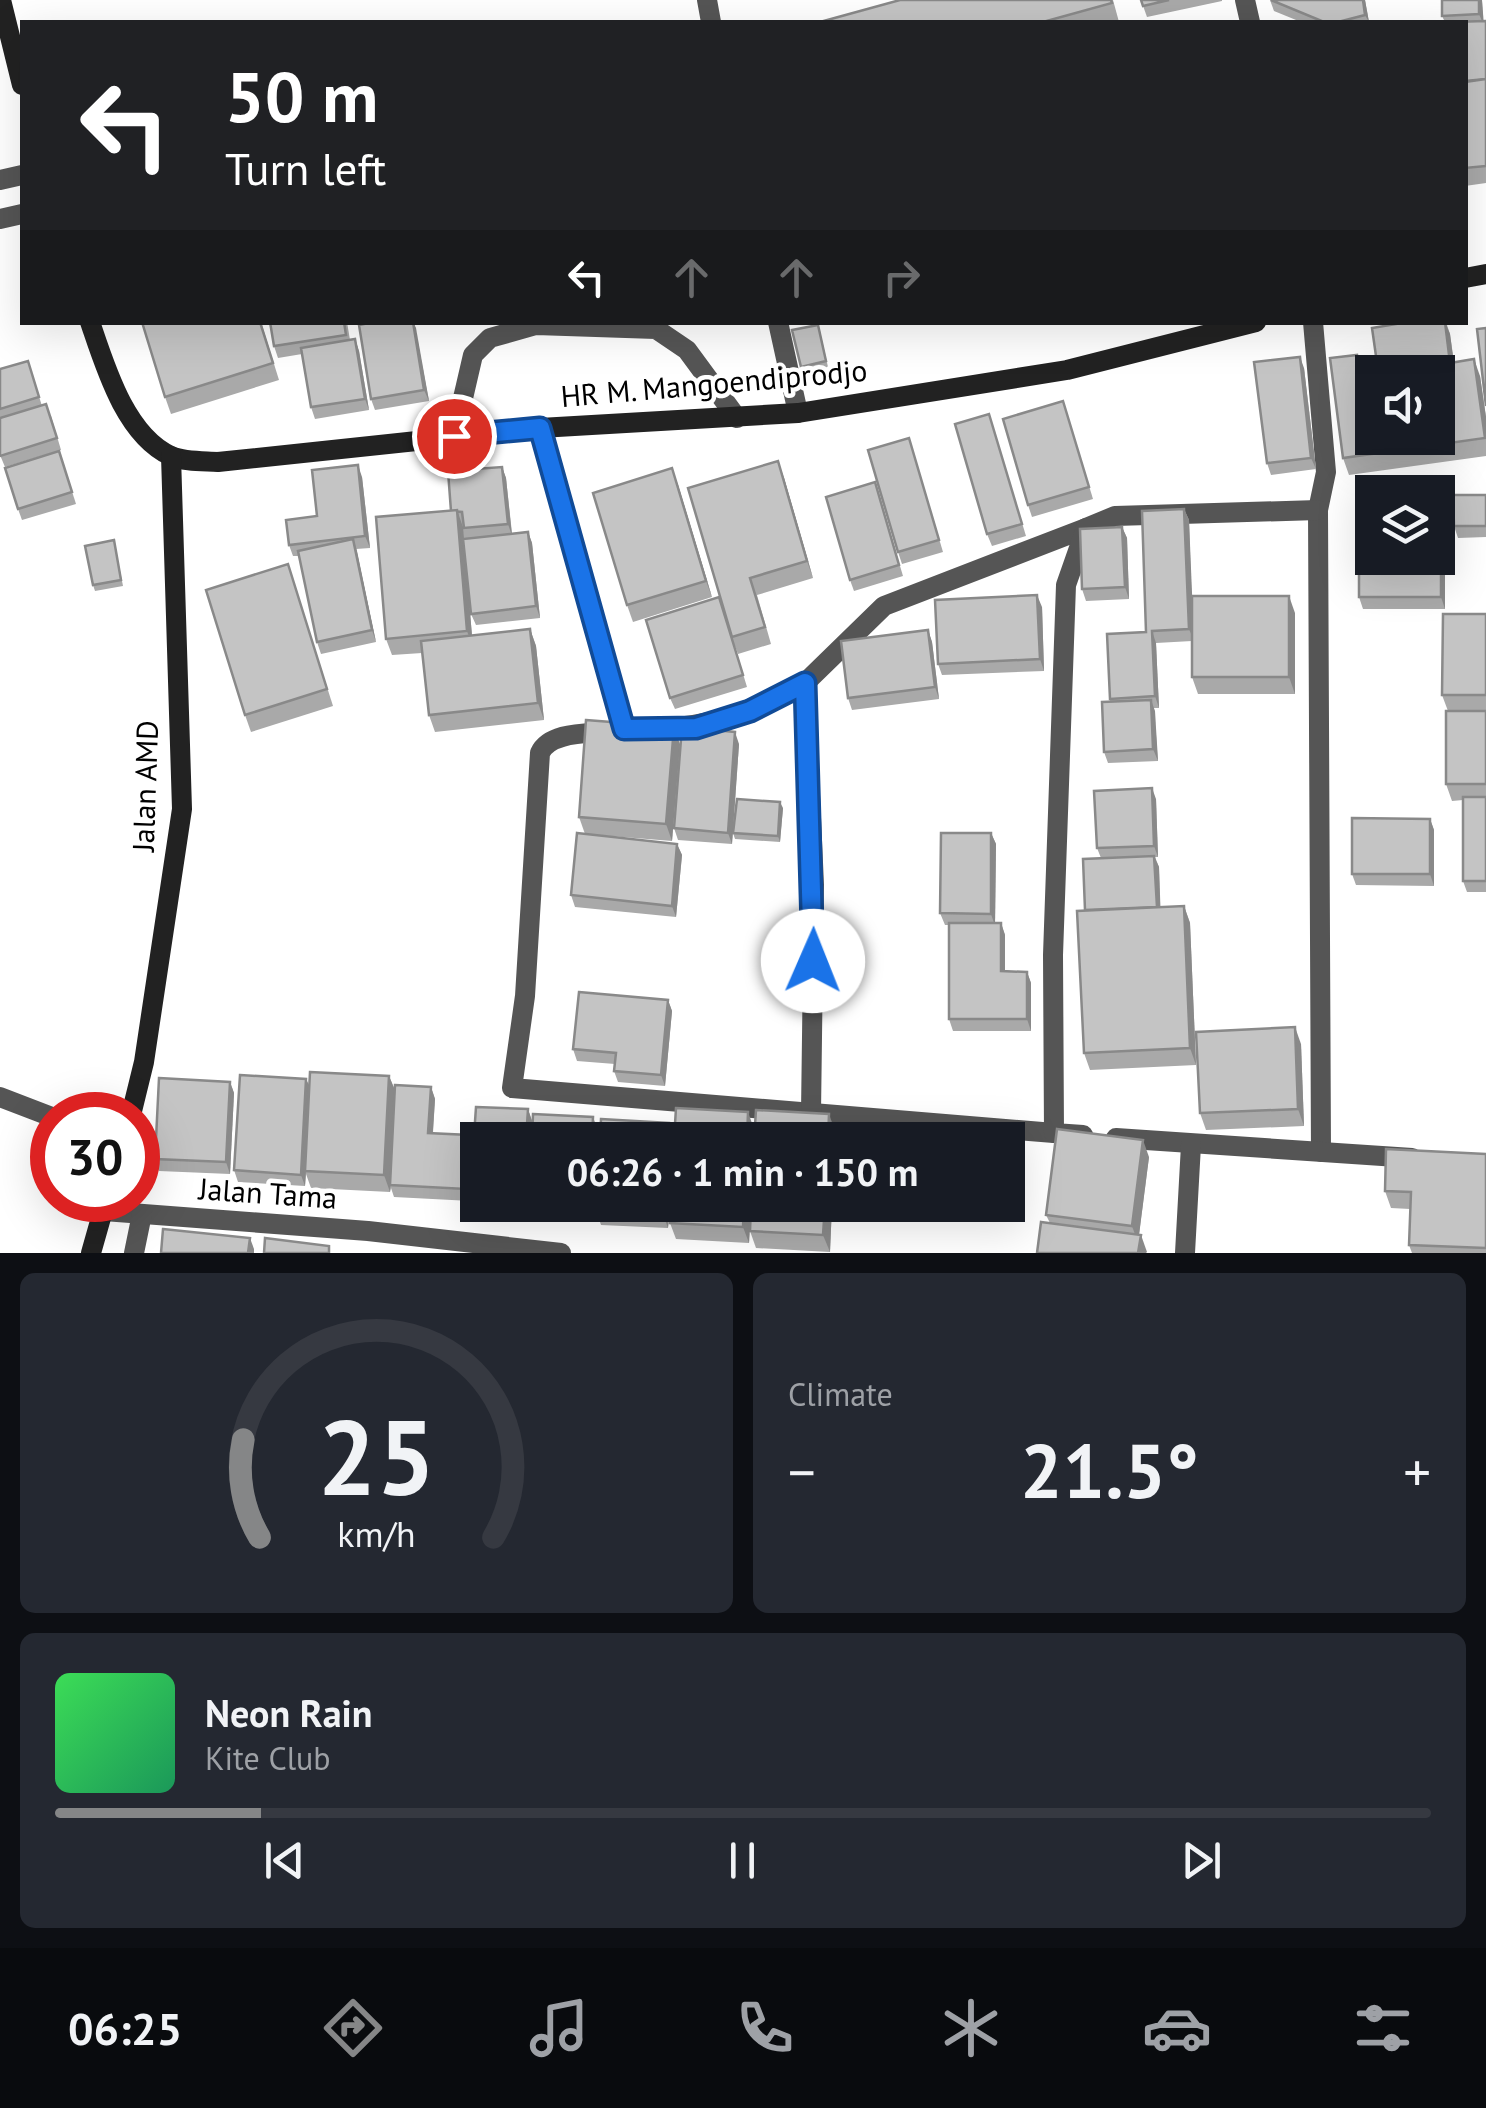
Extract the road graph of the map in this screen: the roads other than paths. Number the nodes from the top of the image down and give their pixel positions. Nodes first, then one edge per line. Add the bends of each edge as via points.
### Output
1 (1, 0) edge
2 (20, 77) edge
3 (91, 325) edge
4 (779, 325) edge
5 (1244, 325) edge
6 (1313, 325) edge
7 (798, 413) junction
8 (737, 418) junction
9 (540, 428) junction
10 (454, 436) junction
11 (171, 456) junction
12 (1318, 510) junction
13 (1086, 528) junction
14 (805, 683) junction
15 (624, 729) junction
16 (136, 1092) edge
17 (0, 1098) edge
18 (30, 1110) edge
19 (811, 1113) junction
20 (1054, 1133) junction
21 (1191, 1145) junction
22 (1321, 1152) junction
23 (1431, 1159) edge
24 (160, 1215) edge
25 (100, 1222) edge
26 (140, 1222) edge
27 (368, 1231) junction
28 (91, 1253) edge
29 (134, 1253) edge
30 (365, 1253) edge
31 (560, 1253) edge
32 (1185, 1253) edge

1 - 2 main road
3 - 11 main road via 122,402 152,443
4 - 7 street
5 - 7 main road, HR M. Mangoendiprodjo via 1067,370
6 - 12 street via 1326,472
7 - 8 main road, HR M. Mangoendiprodjo
8 - 9 main road, HR M. Mangoendiprodjo
8 - 10 street via 686,350 656,329 536,325 490,338 473,355
9 - 10 main road, HR M. Mangoendiprodjo
9 - 15 street
10 - 11 main road, HR M. Mangoendiprodjo via 218,462
11 - 16 main road, Jalan AMD via 182,808
12 - 13 street via 1115,516
12 - 22 street
13 - 14 street via 884,606
13 - 20 street via 1066,585
14 - 15 street via 696,728
14 - 19 street via 814,885
15 - 19 street via 557,738 540,753 525,996 512,1088
17 - 18 street
19 - 20 street
20 - 21 street
21 - 22 street
21 - 32 street
22 - 23 street
24 - 27 street, Jalan Tama
25 - 28 main road
26 - 29 street
27 - 30 street
27 - 31 street, Jalan Tama

